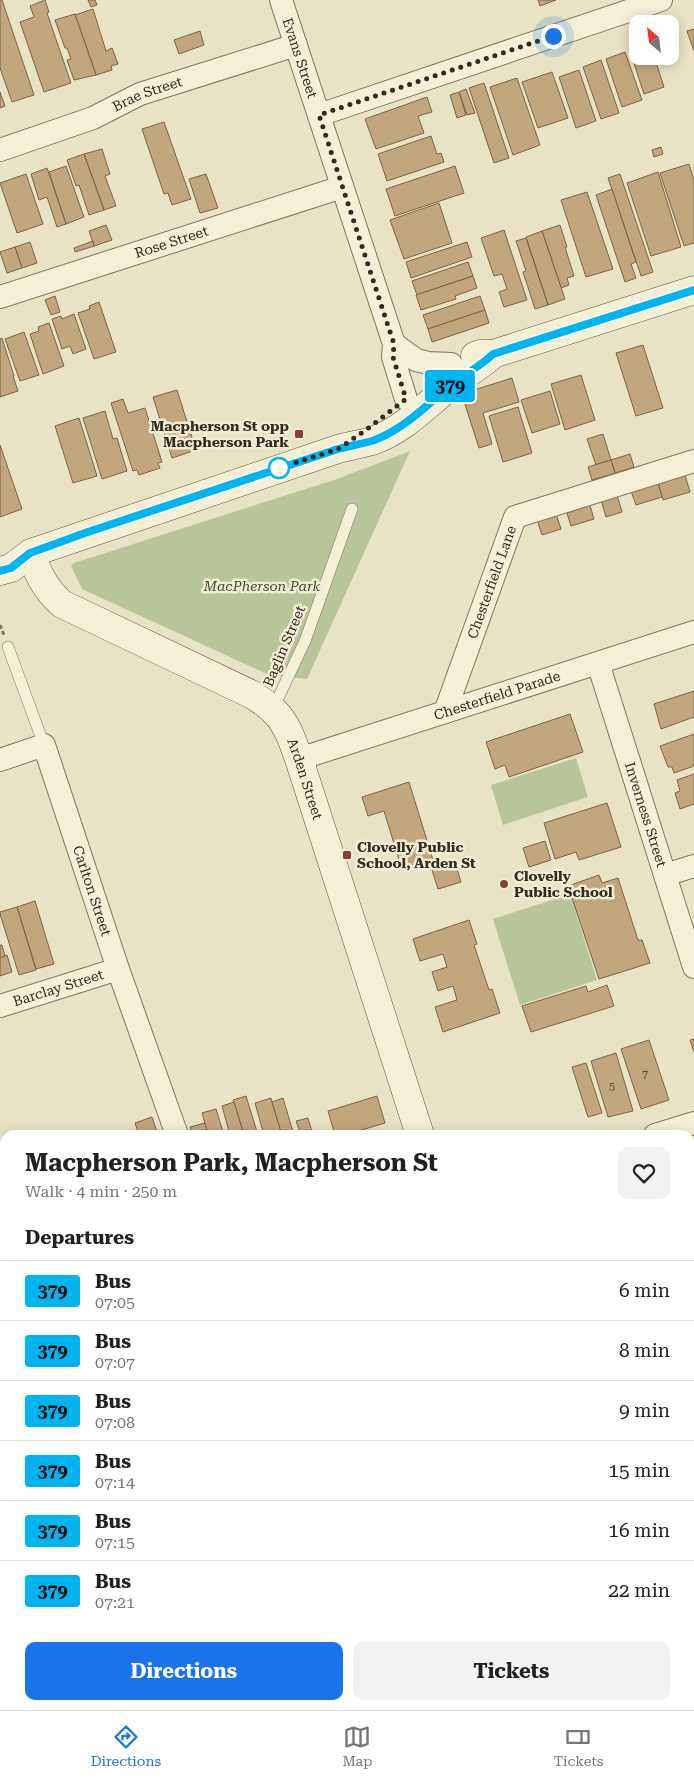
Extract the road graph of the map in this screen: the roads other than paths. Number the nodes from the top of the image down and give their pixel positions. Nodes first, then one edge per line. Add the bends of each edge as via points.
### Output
1 (281, 0) edge
2 (661, 0) edge
3 (296, 45) junction
4 (319, 115) junction
5 (0, 150) edge
6 (342, 187) junction
7 (694, 290) edge
8 (0, 297) edge
9 (394, 344) junction
10 (493, 354) junction
11 (451, 364) junction
12 (413, 406) junction
13 (694, 461) edge
14 (352, 509) dead end
15 (30, 553) junction
16 (0, 556) edge
17 (0, 571) edge
18 (694, 632) edge
19 (8, 647) dead end
20 (598, 663) junction
21 (273, 709) junction
22 (444, 712) junction
23 (44, 745) junction
24 (0, 760) edge
25 (299, 760) junction
26 (694, 866) edge
27 (665, 875) junction
28 (694, 967) edge
29 (118, 970) junction
30 (0, 1006) edge
31 (694, 1123) edge
32 (175, 1130) edge
33 (418, 1130) edge
34 (671, 1130) edge

1 - 3 street, Evans Street
2 - 4 street
3 - 4 street, Evans Street
3 - 5 street, Brae Street via 140,94 93,118
4 - 6 street, Evans Street
6 - 8 street, Rose Street
6 - 9 street, Evans Street
7 - 10 main road
9 - 11 street via 416,360
9 - 12 street, Evans Street via 393,357
10 - 11 main road via 480,354
10 - 12 main road via 454,383
11 - 12 main road via 435,375
12 - 15 main road via 406,423 372,441 338,449
13 - 22 street, Chesterfield Lane via 515,517
14 - 21 lane, Baglin Street via 304,641
15 - 16 main road
15 - 17 main road via 11,568
15 - 21 main road, Arden Street via 46,588 62,604 208,672 254,695
18 - 20 street, Chesterfield Parade
19 - 23 lane, Carlton Street
20 - 22 street, Chesterfield Parade
20 - 27 street, Inverness Street
21 - 25 main road, Arden Street via 290,734
22 - 25 street, Chesterfield Parade
23 - 24 street
23 - 29 street, Carlton Street
25 - 33 main road, Arden Street
26 - 27 street
27 - 28 street, Inverness Street
29 - 30 street, Barclay Street
29 - 32 street, Carlton Street
31 - 34 street

